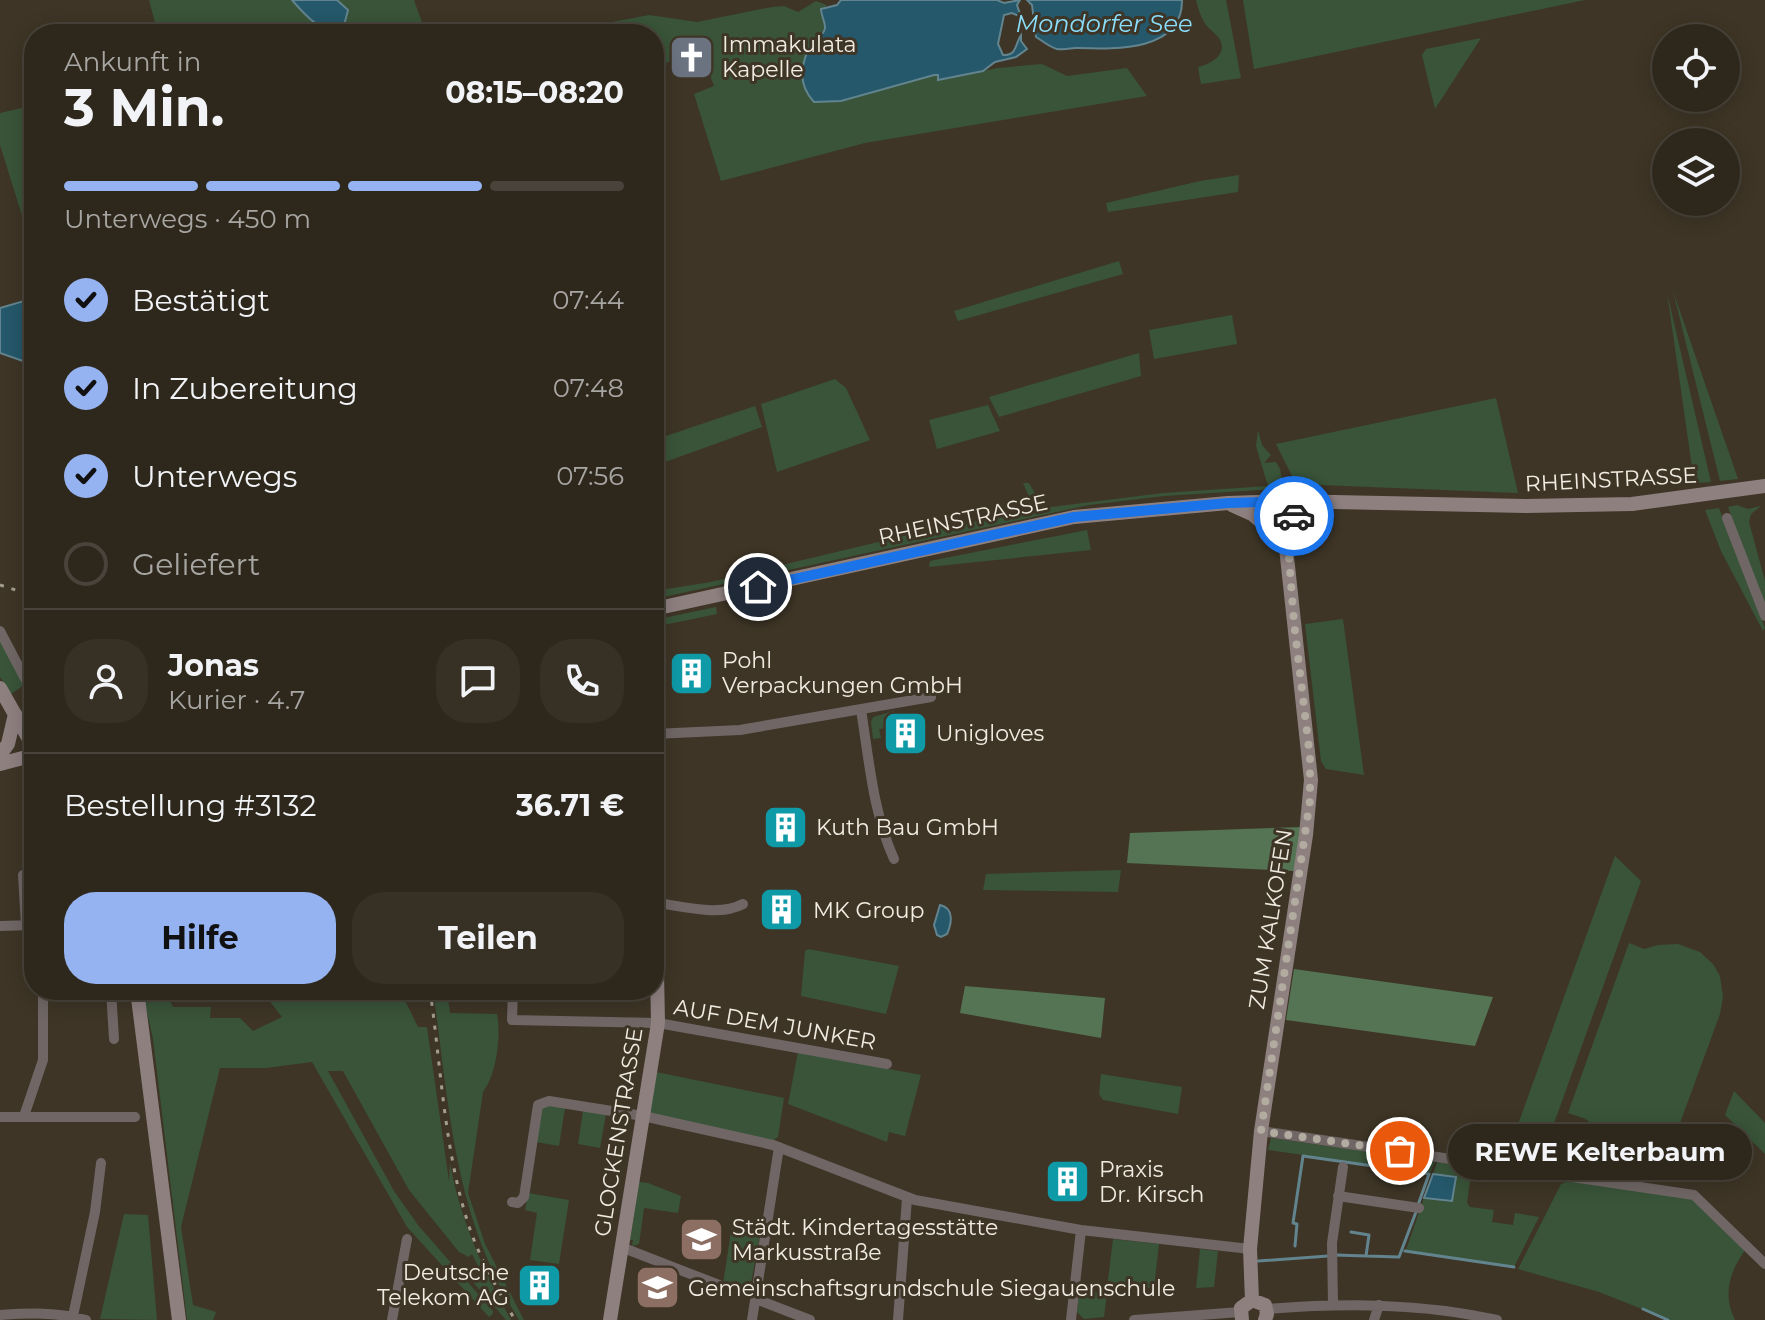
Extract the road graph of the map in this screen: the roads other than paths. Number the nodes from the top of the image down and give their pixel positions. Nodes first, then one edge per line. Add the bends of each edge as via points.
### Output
1 (1765, 486) edge
2 (1288, 501) junction
3 (1228, 503) junction
4 (1727, 518) dead end
5 (1288, 544) junction
6 (664, 607) edge
7 (1765, 616) edge
8 (0, 631) edge
9 (24, 677) edge
10 (0, 688) edge
11 (931, 697) dead end
12 (861, 710) junction
13 (15, 714) junction
14 (24, 723) edge
15 (24, 730) edge
16 (664, 734) edge
17 (0, 755) edge
18 (24, 758) edge
19 (0, 764) edge
20 (894, 859) dead end
21 (23, 875) dead end
22 (24, 882) edge
23 (664, 904) edge
24 (743, 904) dead end
25 (24, 925) edge
26 (0, 926) edge
27 (43, 1000) edge
28 (112, 1000) edge
29 (138, 1000) edge
30 (513, 1000) edge
31 (658, 1000) edge
32 (658, 1023) junction
33 (114, 1039) dead end
34 (887, 1064) dead end
35 (24, 1116) junction
36 (643, 1116) junction
37 (0, 1117) edge
38 (135, 1117) dead end
39 (1261, 1131) junction
40 (779, 1147) junction
41 (101, 1163) dead end
42 (1343, 1167) dead end
43 (1338, 1196) junction
44 (907, 1198) junction
45 (512, 1202) dead end
46 (1419, 1208) dead end
47 (1081, 1230) junction
48 (407, 1239) dead end
49 (621, 1247) junction
50 (1250, 1249) junction
51 (1765, 1264) edge
52 (719, 1285) dead end
53 (756, 1299) junction
54 (1252, 1300) junction
55 (1333, 1304) junction
56 (1379, 1305) junction
57 (0, 1315) edge
58 (1266, 1315) edge
59 (73, 1316) junction
60 (1241, 1316) edge
61 (86, 1320) edge
62 (179, 1320) edge
63 (392, 1320) edge
64 (610, 1320) edge
65 (752, 1320) edge
66 (810, 1320) edge
67 (898, 1320) edge
68 (1071, 1320) edge
69 (1134, 1320) edge
70 (1374, 1320) edge
71 (1497, 1320) edge

1 - 2 main road, RHEINSTRASSE via 1578,506
2 - 3 main road, RHEINSTRASSE
2 - 5 main road, ZUM KALKOFEN via 1283,529
3 - 5 main road via 1252,514
3 - 6 main road, RHEINSTRASSE via 1074,517
4 - 7 street
5 - 39 main road, ZUM KALKOFEN via 1310,800
8 - 9 street
10 - 13 main road
11 - 12 street
12 - 16 street via 740,730
12 - 20 street via 879,819
13 - 14 main road
13 - 15 main road
13 - 17 main road
18 - 19 main road
21 - 22 street
23 - 24 street via 719,910
25 - 26 street
27 - 35 street via 43,1060
28 - 33 street
29 - 62 main road
30 - 32 street, AUF DEM JUNKER via 512,1020
31 - 32 main road, GLOCKENSTRASSE
32 - 34 street, AUF DEM JUNKER
32 - 36 main road, GLOCKENSTRASSE
35 - 37 street
35 - 38 street
36 - 40 street
36 - 45 street via 541,1102 524,1197
36 - 49 main road, GLOCKENSTRASSE
39 - 50 main road, ZUM KALKOFEN
39 - 51 street via 1694,1195
40 - 44 street
40 - 53 street
41 - 59 street
42 - 43 street
43 - 46 street
43 - 55 street
44 - 47 street
44 - 67 street
47 - 50 street
47 - 68 street
48 - 63 street
49 - 52 street
49 - 64 main road, GLOCKENSTRASSE
50 - 54 main road, ZUM KALKOFEN
53 - 65 street
53 - 66 street
54 - 58 main road via 1261,1302
54 - 60 main road via 1243,1304
55 - 56 street
55 - 58 street
56 - 70 street
56 - 71 street
57 - 59 street
59 - 61 street
60 - 69 street

